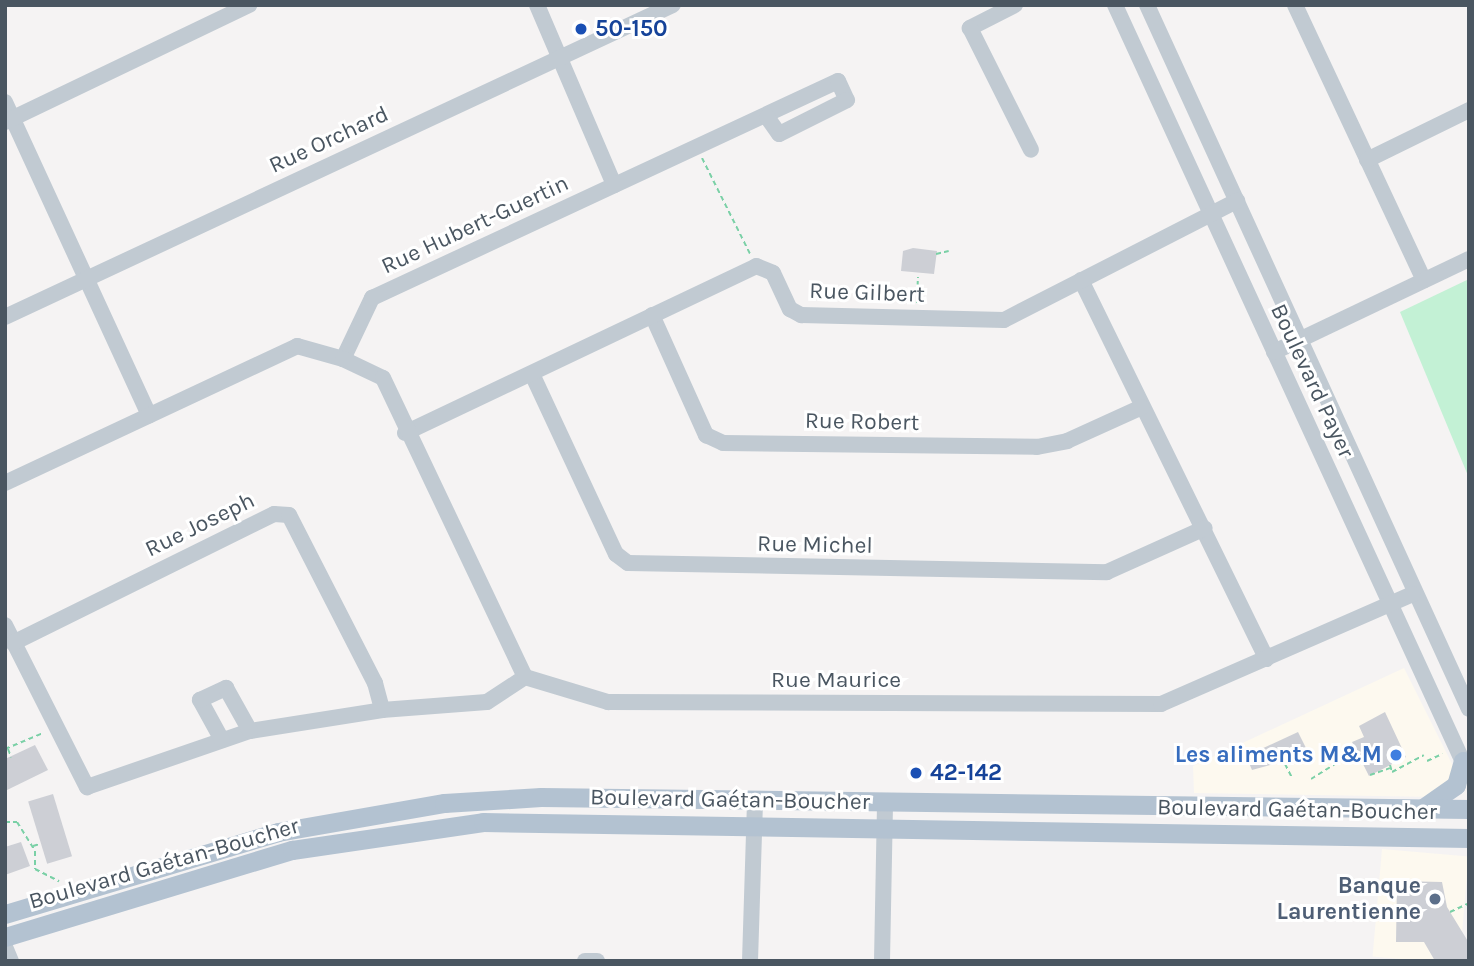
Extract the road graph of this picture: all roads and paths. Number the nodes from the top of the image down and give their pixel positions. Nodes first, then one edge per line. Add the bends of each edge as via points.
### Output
1 (250, 5) edge
2 (537, 5) edge
3 (673, 5) edge
4 (1015, 5) edge
5 (1115, 5) edge
6 (1147, 5) edge
7 (1295, 5) edge
8 (559, 59) junction
9 (5, 102) edge
10 (1469, 110) edge
11 (767, 117) dead end
12 (9, 120) edge
13 (697, 148) junction
14 (1031, 150) dead end
15 (1367, 160) junction
16 (614, 185) junction
17 (1237, 201) junction
18 (1211, 217) junction
19 (948, 251) dead end
20 (936, 254) dead end
21 (1469, 259) edge
22 (756, 266) junction
23 (87, 277) junction
24 (918, 277) dead end
25 (1081, 281) junction
26 (1424, 281) junction
27 (652, 315) junction
28 (5, 317) edge
29 (916, 318) junction
30 (1302, 339) junction
31 (1274, 352) junction
32 (344, 359) junction
33 (532, 374) junction
34 (1142, 407) junction
35 (149, 415) junction
36 (405, 433) junction
37 (5, 483) edge
38 (1205, 528) junction
39 (1413, 594) junction
40 (1390, 601) junction
41 (5, 625) edge
42 (13, 643) junction
43 (1267, 659) junction
44 (525, 677) junction
45 (1469, 709) edge
46 (382, 710) junction
47 (57, 727) junction
48 (250, 731) junction
49 (222, 740) junction
50 (6, 749) edge
51 (1424, 755) dead end
52 (11, 757) dead end
53 (1340, 761) dead end
54 (1427, 761) dead end
55 (1463, 761) edge
56 (1284, 764) dead end
57 (1370, 775) dead end
58 (1292, 778) dead end
59 (1311, 779) dead end
60 (755, 801) junction
61 (885, 802) junction
62 (1219, 809) junction
63 (1469, 809) edge
64 (1419, 811) junction
65 (5, 822) edge
66 (752, 827) junction
67 (884, 828) junction
68 (1218, 833) junction
69 (1469, 838) edge
70 (40, 844) dead end
71 (32, 847) junction
72 (79, 891) junction
73 (1467, 904) edge
74 (1450, 912) dead end
75 (5, 914) edge
76 (5, 937) edge
77 (5, 947) edge
78 (11, 961) edge
79 (585, 961) edge
80 (597, 961) edge
81 (750, 961) edge
82 (882, 961) edge

1 - 12 street
2 - 8 street
3 - 8 street, Rue Orchard
4 - 14 street via 970,28
5 - 18 street, Boulevard Payer
6 - 17 street, Boulevard Payer
7 - 15 street
8 - 16 street
8 - 23 street, Rue Orchard
9 - 12 street
10 - 15 street
11 - 13 street, Rue Hubert-Guertin
12 - 23 street
13 - 16 street, Rue Hubert-Guertin
13 - 22 path
15 - 26 street
16 - 32 street, Rue Hubert-Guertin via 372,298
17 - 18 street, Rue Gilbert
17 - 30 street, Boulevard Payer
18 - 25 street, Rue Gilbert
18 - 31 street, Boulevard Payer
19 - 20 path
21 - 26 street
22 - 27 street
22 - 29 street, Rue Gilbert via 773,273 790,309 801,315
23 - 28 street, Rue Orchard
23 - 35 street
24 - 29 path
25 - 29 street, Rue Gilbert via 1004,320
25 - 34 street
26 - 30 street
27 - 33 street
27 - 34 street, Rue Robert via 706,435 723,443 1037,447 1067,441
30 - 31 street
30 - 39 street, Boulevard Payer
31 - 40 street, Boulevard Payer
32 - 35 street via 296,346
32 - 36 street via 383,378
33 - 36 street
33 - 38 street, Rue Michel via 616,554 628,563 1107,572
34 - 38 street
35 - 37 street
36 - 44 street
38 - 43 street
39 - 40 street, Rue Maurice
39 - 45 street, Boulevard Payer
40 - 43 street, Rue Maurice
40 - 55 street, Boulevard Payer
41 - 42 street
42 - 46 street, Rue Joseph via 274,514 289,515 375,683
42 - 47 street
43 - 44 street, Rue Maurice via 1161,704 608,702
44 - 46 street via 486,702
46 - 48 street
47 - 49 street via 87,787
47 - 50 path
48 - 49 street
48 - 49 street via 226,688 200,700
50 - 52 path
51 - 57 path
53 - 59 path
54 - 55 path
55 - 64 main road via 1456,785
56 - 58 path
60 - 61 main road, Boulevard Gaétan-Boucher
60 - 66 street
60 - 72 main road, Boulevard Gaétan-Boucher via 541,797 444,803 278,832
61 - 62 main road, Boulevard Gaétan-Boucher
61 - 67 street
62 - 64 main road, Boulevard Gaétan-Boucher
62 - 68 main road
63 - 64 main road, Boulevard Gaétan-Boucher
65 - 71 path via 17,822
66 - 67 main road, Boulevard Gaétan-Boucher
66 - 76 main road, Boulevard Gaétan-Boucher via 539,819 399,831 248,861
66 - 81 street
67 - 68 main road, Boulevard Gaétan-Boucher
67 - 82 street
68 - 69 main road, Boulevard Gaétan-Boucher
70 - 71 path
71 - 72 path via 35,869
72 - 75 main road, Boulevard Gaétan-Boucher
73 - 74 path
77 - 78 street
79 - 80 street

